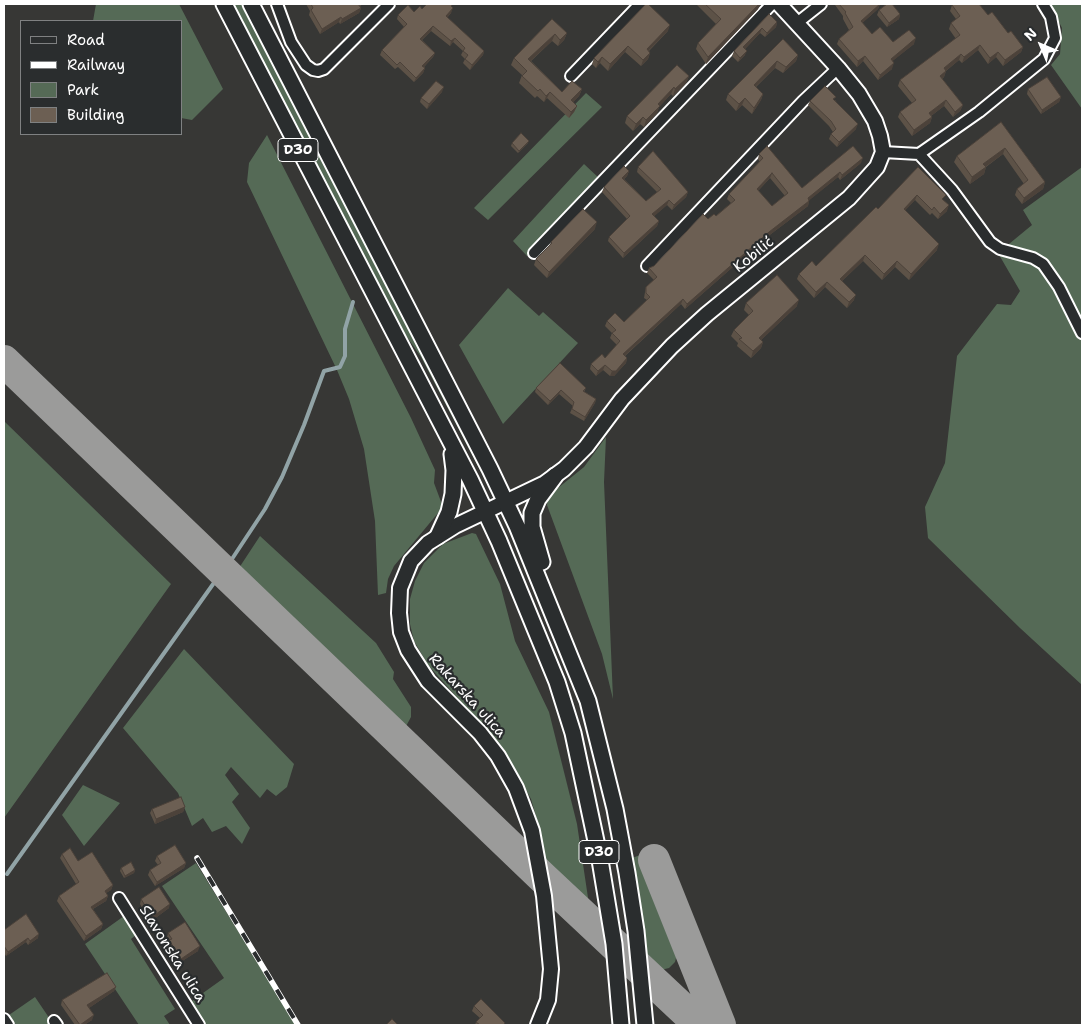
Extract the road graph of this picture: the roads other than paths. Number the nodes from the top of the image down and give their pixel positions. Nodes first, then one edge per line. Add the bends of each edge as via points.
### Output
1 (224, 4) edge
2 (251, 4) edge
3 (277, 4) edge
4 (390, 4) edge
5 (640, 4) edge
6 (772, 4) edge
7 (779, 4) edge
8 (821, 4) edge
9 (1043, 4) edge
10 (798, 23) junction
11 (838, 68) junction
12 (571, 76) dead end
13 (883, 152) junction
14 (919, 154) junction
15 (534, 253) dead end
16 (646, 266) dead end
17 (1082, 333) edge
18 (450, 443) junction
19 (555, 476) junction
20 (506, 502) junction
21 (485, 512) junction
22 (438, 536) junction
23 (570, 654) junction
24 (119, 898) dead end
25 (4, 1019) edge
26 (8, 1025) edge
27 (199, 1025) edge
28 (538, 1025) edge
29 (621, 1025) edge
30 (645, 1025) edge

1 - 18 main road, D30
2 - 20 main road, D30
3 - 4 street via 291,42 306,65 318,71 324,69
5 - 12 street
6 - 15 street
7 - 10 main road
8 - 10 street
9 - 14 street via 1051,17 1055,38 1044,59 979,112
10 - 11 main road
11 - 13 main road via 875,121
11 - 16 street
13 - 14 street
13 - 19 main road, Kobilić via 877,167 849,198 672,346 622,399 586,447
14 - 17 street via 952,190 990,242 1000,249 1033,258 1048,269
18 - 21 main road, D30
18 - 22 main road via 453,494
19 - 20 main road, Kobilić
19 - 23 main road via 534,505 532,526 538,553 565,626
20 - 21 main road, Kobilić
20 - 23 main road, D30
21 - 22 main road, Kobilić
21 - 29 main road, D30 via 557,682 573,733 614,944
22 - 28 main road, Rakarska ulica via 411,561 400,588 401,632 408,650 428,681 480,733 498,756 516,788 532,831 544,896 551,969 548,1000
23 - 30 main road, D30 via 588,701 615,809 636,931
24 - 27 street, Slavonska ulica
25 - 26 street

